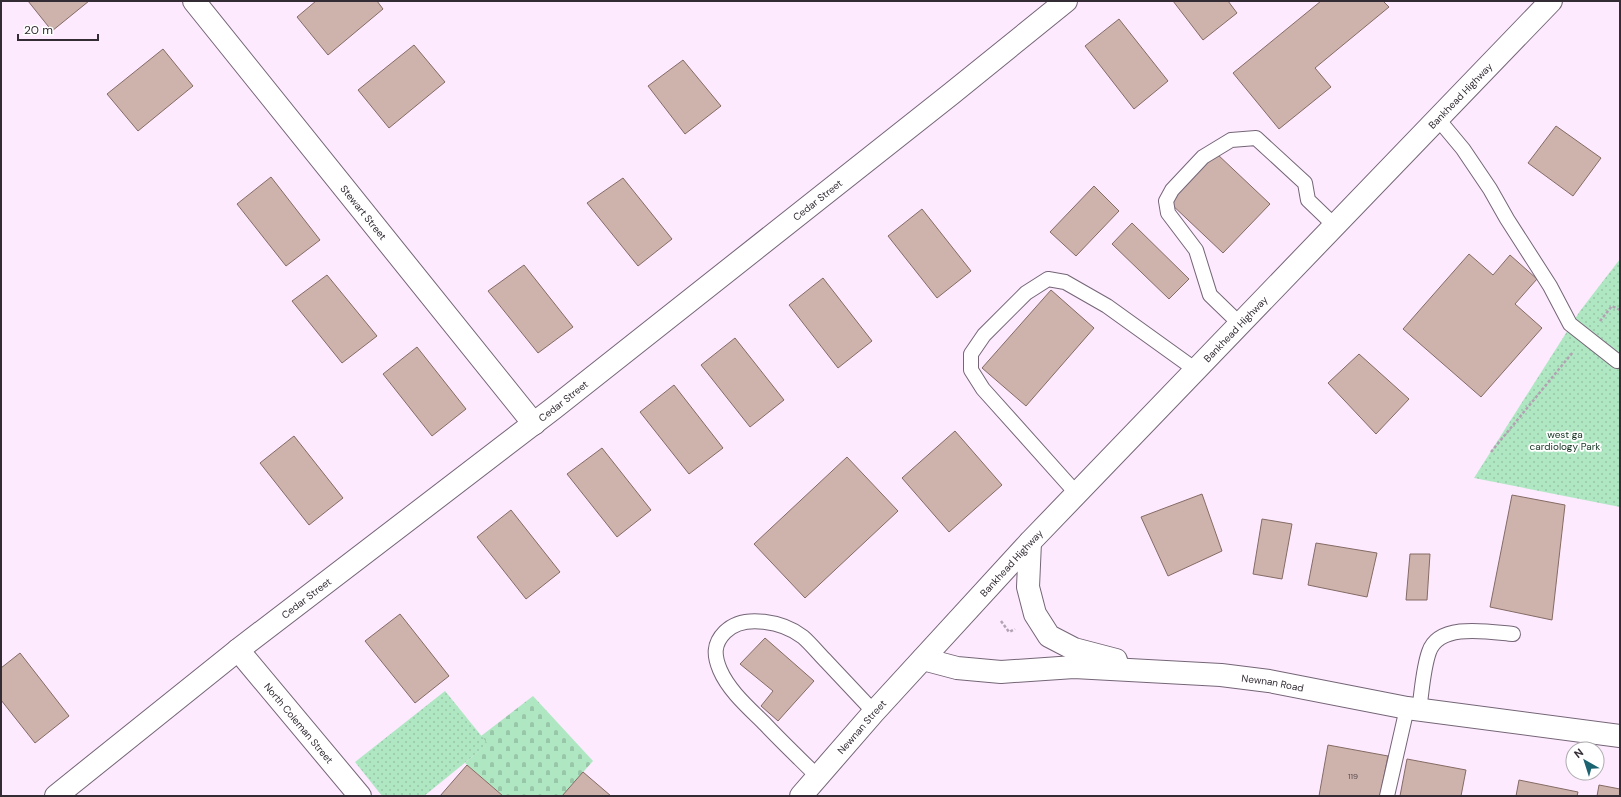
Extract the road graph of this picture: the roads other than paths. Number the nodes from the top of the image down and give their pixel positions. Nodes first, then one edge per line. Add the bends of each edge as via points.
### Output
1 (194, 1) edge
2 (1066, 1) edge
3 (1551, 1) edge
4 (1438, 119) junction
5 (1334, 225) junction
6 (1241, 324) junction
7 (1617, 362) dead end
8 (1196, 370) junction
9 (534, 424) junction
10 (1077, 494) junction
11 (1030, 542) junction
12 (1513, 634) dead end
13 (238, 650) junction
14 (923, 659) junction
15 (1154, 671) junction
16 (1413, 709) junction
17 (874, 712) junction
18 (1620, 736) edge
19 (818, 777) junction
20 (56, 796) edge
21 (360, 796) edge
22 (801, 796) edge
23 (1387, 796) edge

1 - 9 main road, Stewart Street
2 - 9 main road, Cedar Street
3 - 4 main road, Bankhead Highway
4 - 5 main road, Bankhead Highway
4 - 7 lane via 1463,149 1490,189 1550,286 1570,324
5 - 6 main road, Bankhead Highway
5 - 6 lane via 1308,200 1305,183 1256,138 1231,140 1203,157 1172,190 1166,201 1168,213 1196,250 1210,295
6 - 8 main road, Bankhead Highway
8 - 10 main road, Bankhead Highway
8 - 10 lane via 1107,306 1066,282 1048,280 1026,293 984,335 971,354 971,370 983,389
9 - 13 main road, Cedar Street
10 - 11 main road, Bankhead Highway
11 - 14 main road, Bankhead Highway
11 - 15 main road via 1028,587 1035,614 1049,636 1074,649
12 - 16 lane via 1451,632 1437,641 1429,651
13 - 20 main road, Cedar Street
13 - 21 main road, North Coleman Street
14 - 15 main road, Newnan Road via 957,668 1002,672 1074,667
14 - 17 main road, Newnan Street
15 - 16 main road, Newnan Road via 1269,681
16 - 18 main road, Newnan Road
16 - 23 lane
17 - 19 main road, Newnan Street
17 - 19 lane via 797,634 767,622 734,624 724,633 716,645 715,655 730,687
19 - 22 main road, Newnan Street

